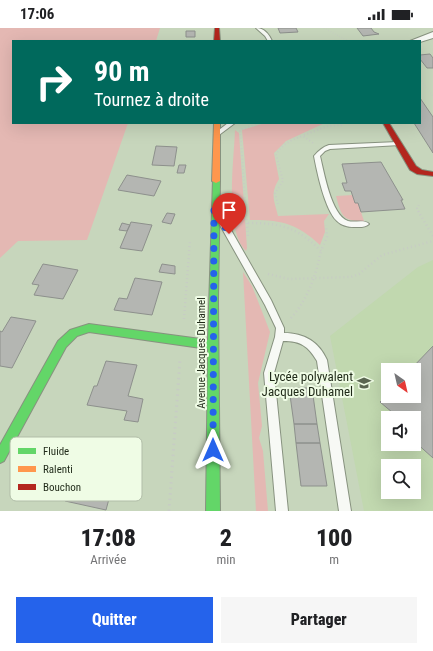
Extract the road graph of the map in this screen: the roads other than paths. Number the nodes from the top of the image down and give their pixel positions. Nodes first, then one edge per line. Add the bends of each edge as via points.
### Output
1 (217, 28) edge
2 (258, 28) edge
3 (433, 35) edge
4 (217, 40) edge
5 (270, 40) edge
6 (418, 40) edge
7 (216, 124) edge
8 (231, 124) edge
9 (387, 124) edge
10 (217, 134) junction
11 (398, 144) junction
12 (433, 174) edge
13 (214, 208) junction
14 (365, 224) dead end
15 (280, 332) junction
16 (214, 345) junction
17 (11, 437) edge
18 (10, 439) edge
19 (0, 457) edge
20 (213, 511) edge
21 (282, 511) edge
22 (345, 511) edge

1 - 4 main road
2 - 5 lane
3 - 6 street
7 - 10 main road, Avenue Jacques Duhamel
8 - 10 lane
9 - 11 main road
10 - 13 main road, Avenue Jacques Duhamel
11 - 12 main road via 413,168
11 - 14 lane via 329,147 317,156 335,215 347,223
13 - 15 lane via 268,303
13 - 16 main road, Avenue Jacques Duhamel
15 - 21 lane via 269,373
15 - 22 lane via 313,345 322,360
16 - 17 main road via 89,328 74,333 62,344
16 - 20 main road, Avenue Jacques Duhamel
18 - 19 main road

